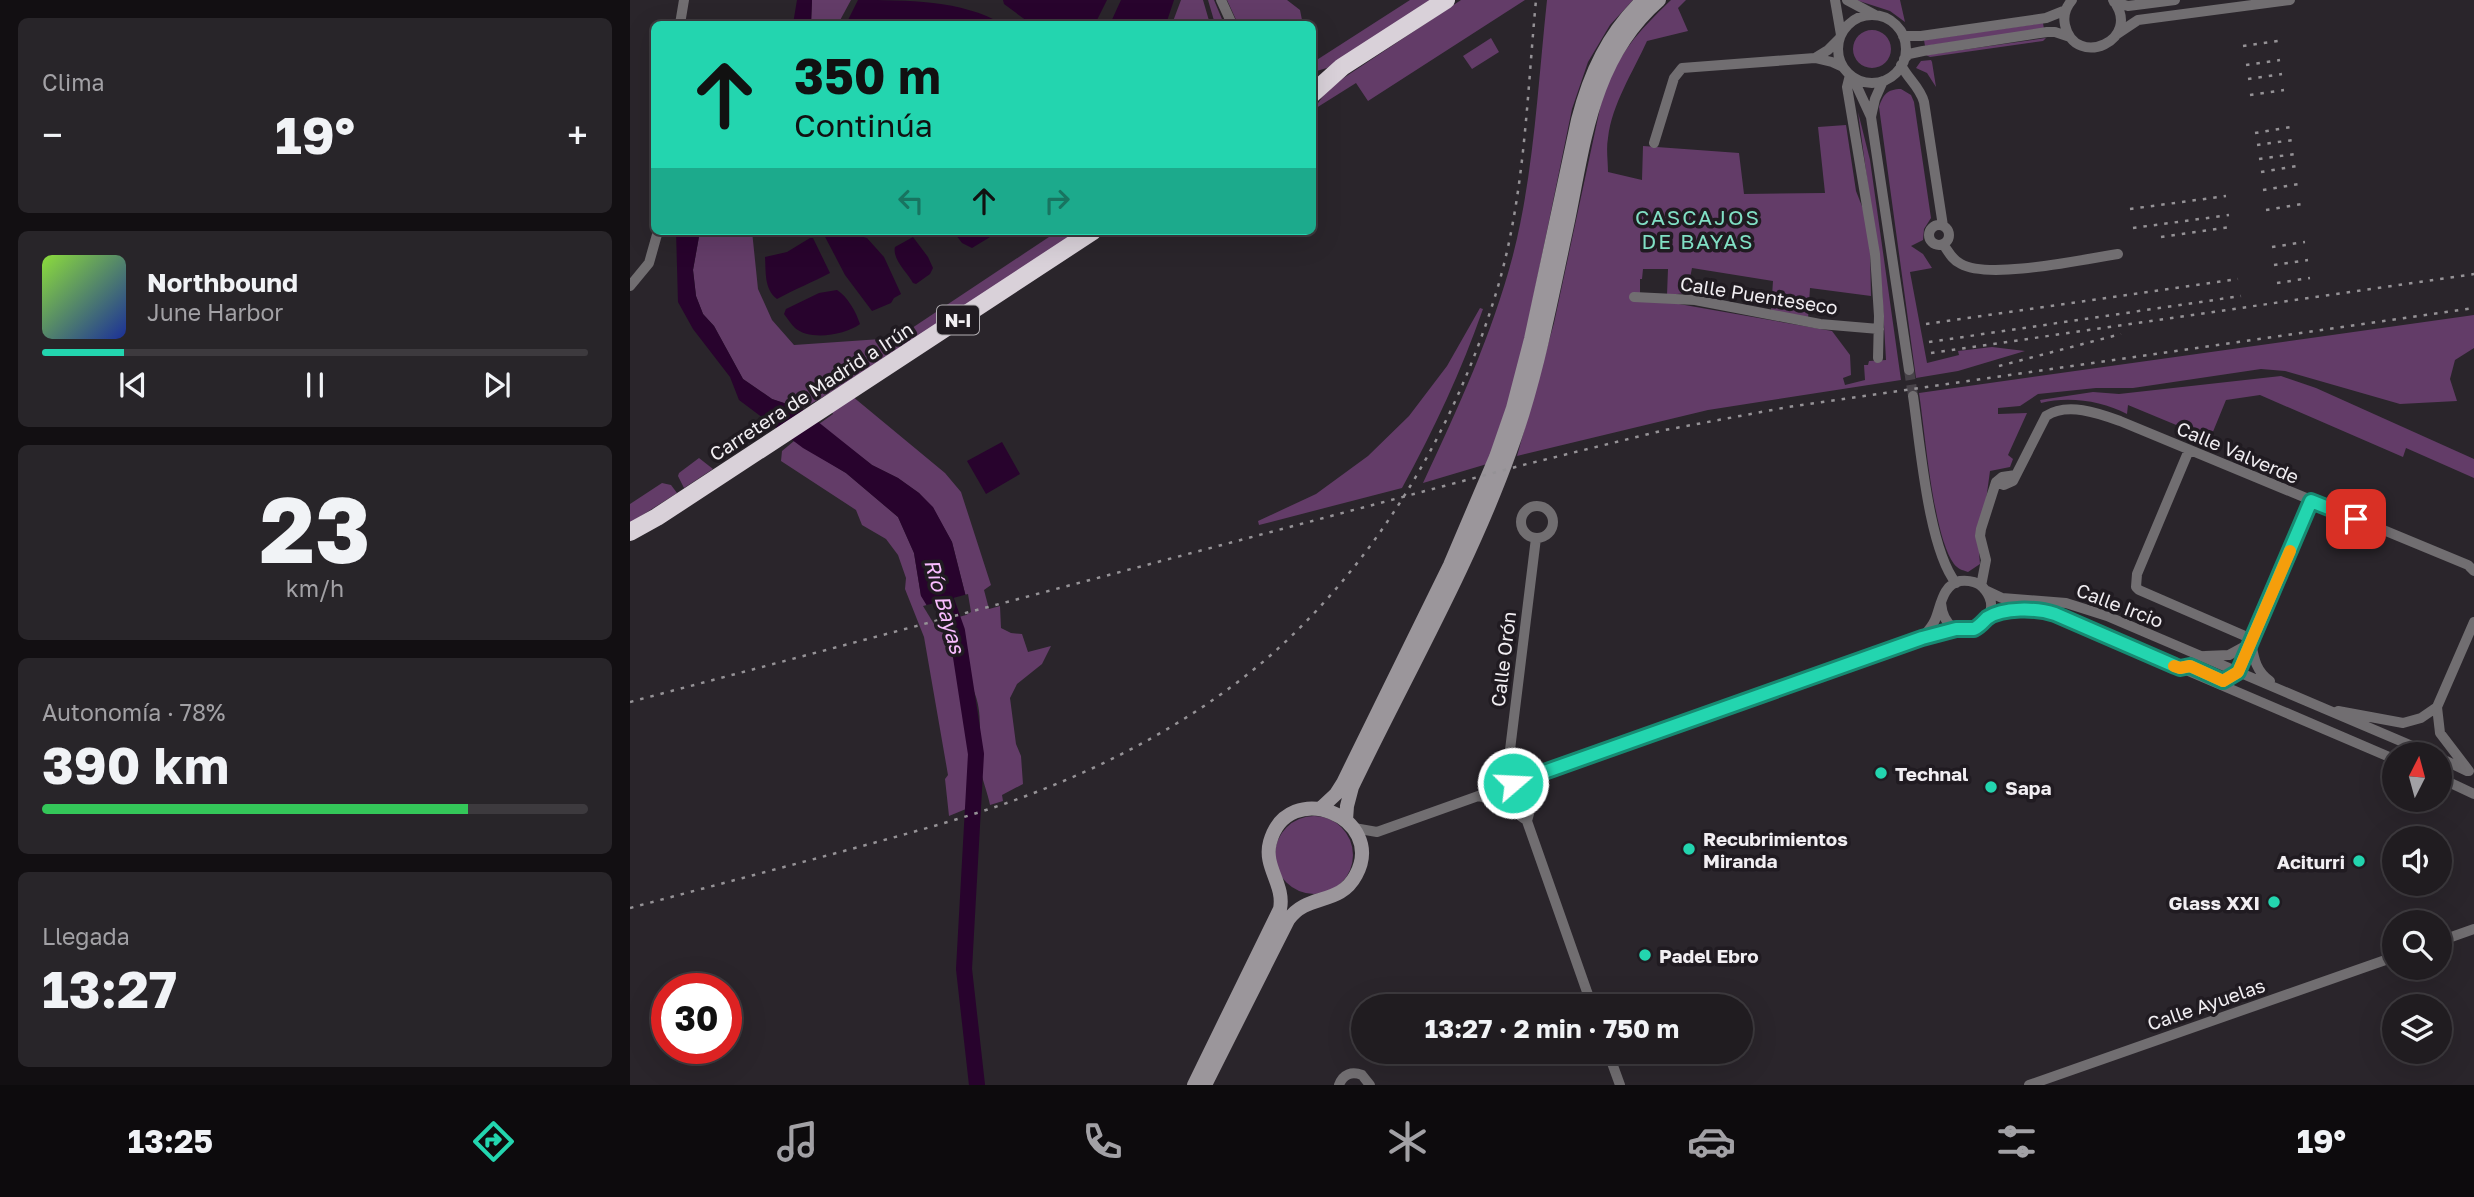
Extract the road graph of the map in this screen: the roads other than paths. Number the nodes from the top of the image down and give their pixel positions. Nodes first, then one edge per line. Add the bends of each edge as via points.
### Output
1 (684, 0) edge
2 (1221, 0) edge
3 (1446, 0) edge
4 (1643, 0) edge
5 (1660, 0) edge
6 (1835, 0) edge
7 (1847, 0) edge
8 (2072, 0) edge
9 (2175, 0) edge
10 (2290, 0) edge
11 (2114, 1) edge
12 (2066, 10) junction
13 (1875, 16) junction
14 (680, 21) edge
15 (1231, 21) edge
16 (2117, 34) junction
17 (1903, 36) junction
18 (1840, 37) junction
19 (2070, 37) junction
20 (1815, 58) junction
21 (1903, 62) junction
22 (1342, 67) junction
23 (1849, 73) junction
24 (1316, 75) edge
25 (1885, 80) junction
26 (1912, 81) junction
27 (1316, 90) edge
28 (1871, 117) junction
29 (1654, 143) dead end
30 (1939, 222) junction
31 (657, 235) edge
32 (1087, 235) edge
33 (1945, 245) junction
34 (2118, 254) dead end
35 (630, 286) edge
36 (1634, 297) dead end
37 (1879, 329) junction
38 (1878, 358) dead end
39 (1909, 370) tunnel mouth
40 (1913, 396) tunnel mouth
41 (2189, 450) junction
42 (2311, 501) junction
43 (630, 535) edge
44 (1536, 538) dead end
45 (2474, 571) edge
46 (1956, 583) junction
47 (1983, 588) junction
48 (1941, 603) junction
49 (1988, 618) junction
50 (2474, 622) edge
51 (1956, 629) junction
52 (1922, 638) junction
53 (2252, 641) junction
54 (2200, 656) junction
55 (2180, 668) junction
56 (2238, 672) junction
57 (2281, 690) junction
58 (2437, 707) junction
59 (2328, 710) junction
60 (2286, 713) junction
61 (2403, 742) edge
62 (2382, 754) edge
63 (2452, 764) edge
64 (1550, 770) junction
65 (2471, 773) edge
66 (1513, 783) junction
67 (2452, 784) edge
68 (2474, 794) edge
69 (1478, 796) junction
70 (1321, 808) junction
71 (1527, 821) junction
72 (1350, 824) junction
73 (1377, 832) junction
74 (1361, 848) junction
75 (1278, 883) junction
76 (1316, 901) junction
77 (2474, 929) edge
78 (2452, 937) edge
79 (2382, 961) edge
80 (1588, 994) edge
81 (1612, 1064) edge
82 (2065, 1073) junction
83 (1194, 1085) edge
84 (1205, 1085) edge
85 (1339, 1085) edge
86 (1370, 1085) edge
87 (1620, 1085) edge
88 (2029, 1085) edge
89 (2069, 1085) edge

1 - 14 street
2 - 15 street
3 - 22 highway
4 - 70 street via 1606,45 1589,82 1521,378 1479,500 1343,783
5 - 72 street via 1626,35 1603,76 1539,350 1510,450 1474,538 1352,787 1347,806
6 - 18 street
7 - 13 street
8 - 12 street
9 - 11 street via 2128,6
10 - 16 street via 2138,20
11 - 16 street via 2121,17
12 - 17 street via 2046,18
12 - 19 street via 2065,29
13 - 17 street via 1891,22
13 - 18 street via 1855,20
16 - 19 street via 2098,47 2082,46
17 - 21 street
18 - 20 street
18 - 23 street via 1839,58
19 - 21 street via 2055,32 1923,51 1909,54
20 - 23 street
20 - 29 street via 1682,68 1674,78
21 - 25 street
21 - 26 street
22 - 24 highway
22 - 27 highway
23 - 25 street via 1872,83
23 - 28 street
23 - 37 street via 1847,88 1875,254
25 - 26 street
25 - 28 street
26 - 30 street via 1924,102
28 - 39 street
30 - 33 street via 1948,229
30 - 33 street via 1931,240
31 - 35 street via 649,263
32 - 43 highway, Carretera de Madrid a Irún / N-I
33 - 34 street via 1960,264 1984,270
36 - 37 street, Calle Puenteseco via 1695,300 1820,324
37 - 38 street
40 - 46 street via 1931,513
41 - 42 street, Calle Valverde
41 - 47 street, Calle Valverde via 2103,415 2073,410 2050,413 2040,423 2016,475 1996,482 1980,536 1986,560
41 - 53 street via 2135,584 2139,590
42 - 45 street, Calle Valverde
42 - 53 street
44 - 66 street, Calle Orón via 1509,758
46 - 47 street via 1969,581
46 - 48 street via 1948,587
47 - 49 street via 1990,598
47 - 54 street, Calle Ircio via 2002,598 2056,600 2080,606
48 - 51 street via 1947,623
48 - 52 street
49 - 51 street via 1974,629
49 - 55 street, Calle Ircio via 2016,610 2044,610
50 - 58 street
51 - 52 street
52 - 64 street
53 - 54 street via 2229,655
53 - 56 street
53 - 57 street via 2261,674
54 - 56 street, Calle Ircio
55 - 56 street via 2190,666 2223,681
55 - 60 street, Calle Ircio
56 - 57 street, Calle Ircio
56 - 60 street, Calle Ircio via 2243,689 2281,705
57 - 59 street, Calle Ircio
58 - 59 street via 2403,723
58 - 65 street via 2440,733
59 - 61 street, Calle Ircio
60 - 62 street, Calle Ircio
63 - 65 street
64 - 66 street
64 - 71 street via 1536,788
66 - 69 street
66 - 71 street, Calle Orón
67 - 68 street
69 - 71 street via 1498,800
69 - 73 street
70 - 72 street
70 - 75 street via 1294,813 1274,831 1268,858
71 - 80 street, Calle Orón
72 - 73 street
72 - 74 street
73 - 74 street
74 - 76 street via 1359,868 1350,885 1335,896
75 - 76 street via 1302,899
75 - 83 street via 1282,901 1277,917
76 - 84 street via 1299,907 1287,920
77 - 78 street
79 - 82 street, Calle Ayuelas
81 - 87 street
82 - 88 street, Calle Ayuelas
82 - 89 street
85 - 86 street via 1348,1074 1357,1073

